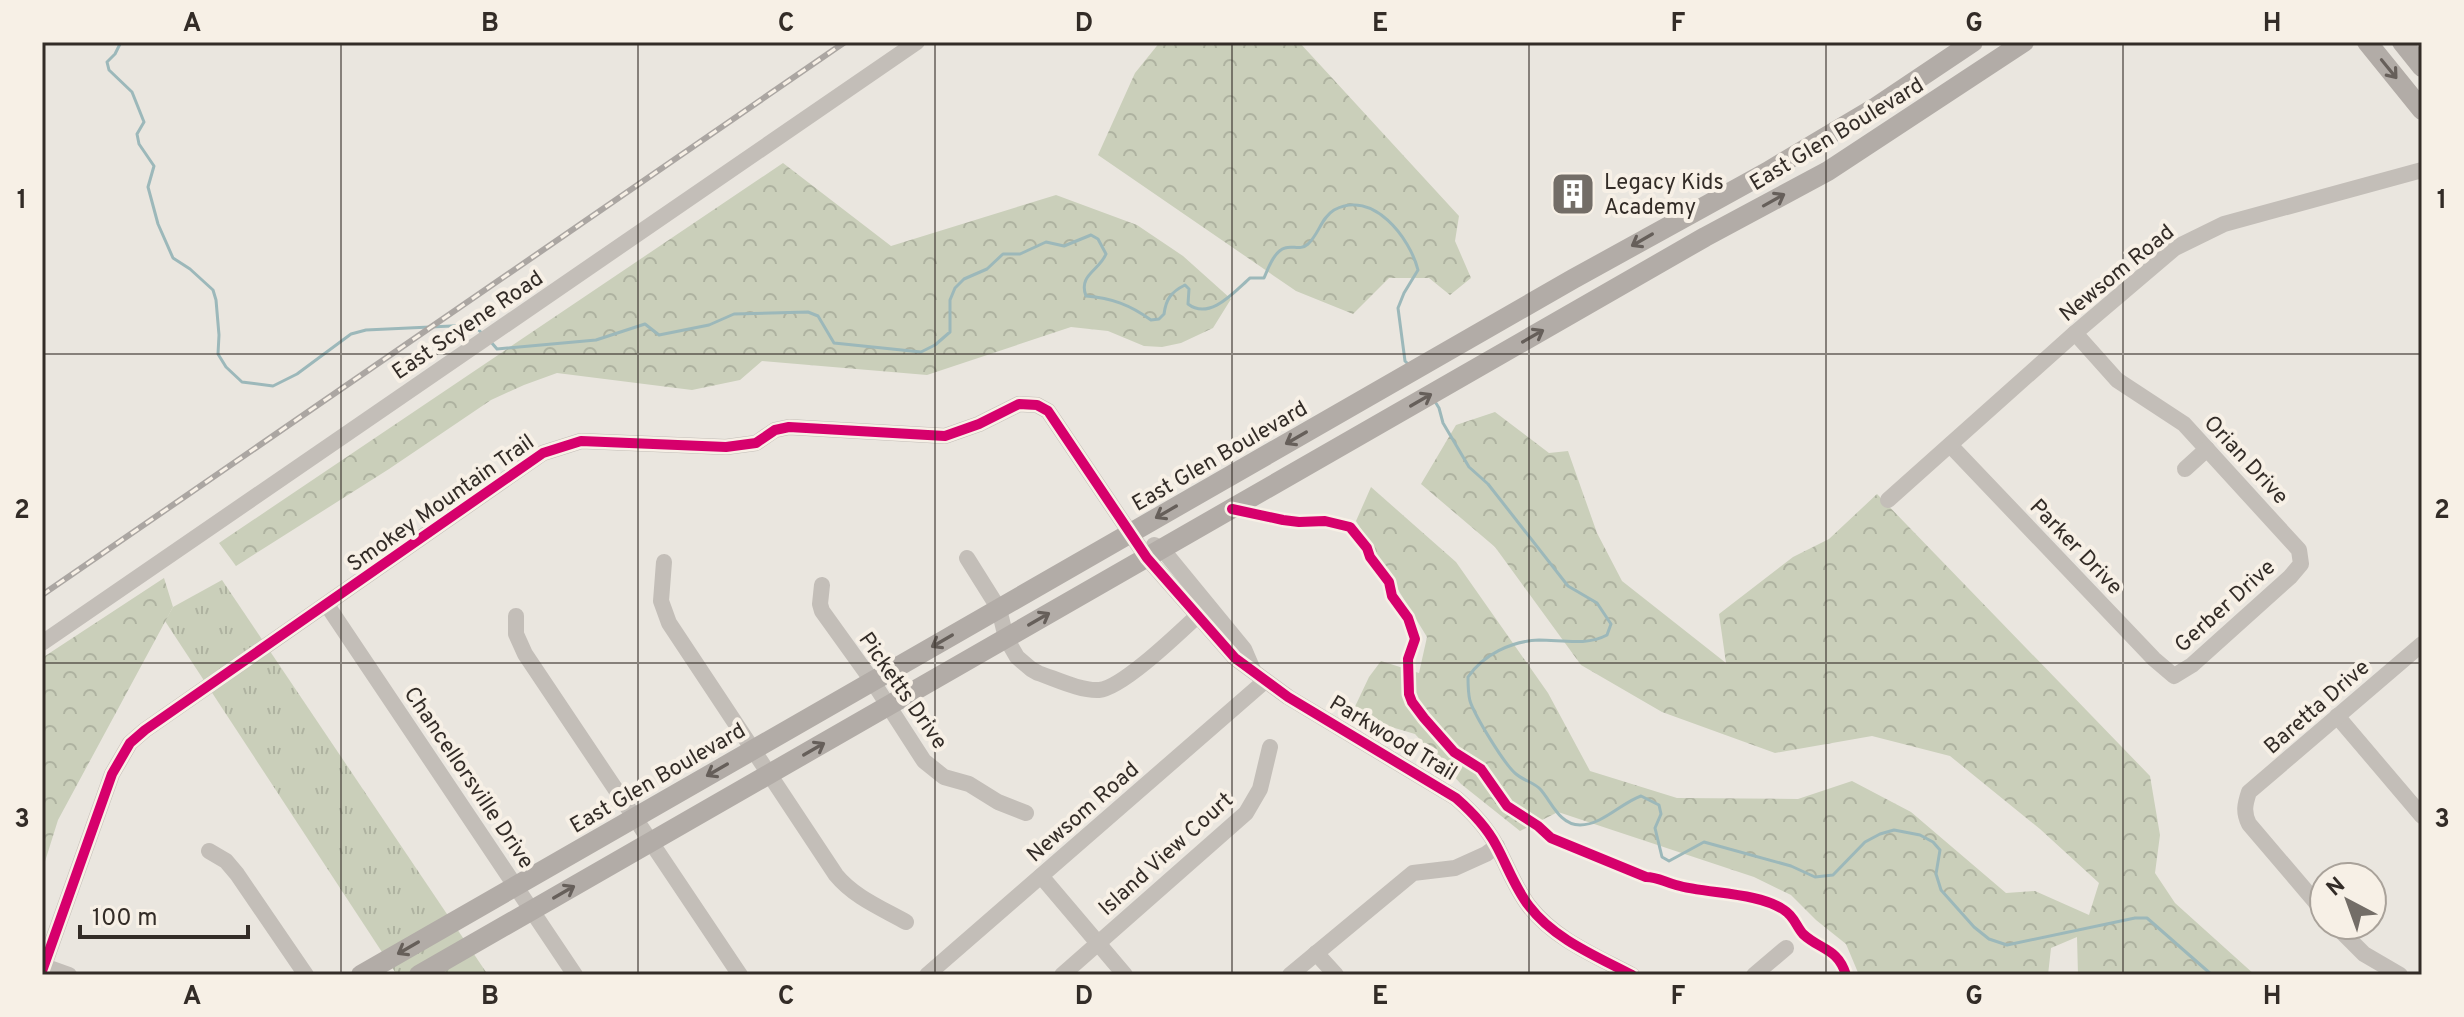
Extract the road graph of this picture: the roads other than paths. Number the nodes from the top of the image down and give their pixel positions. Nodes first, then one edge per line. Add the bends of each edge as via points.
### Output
1 (917, 42) edge
2 (1973, 42) edge
3 (2024, 42) edge
4 (2367, 42) edge
5 (2402, 42) edge
6 (2422, 67) edge
7 (2422, 110) edge
8 (2422, 170) edge
9 (1692, 212) junction
10 (1705, 237) junction
11 (2075, 333) junction
12 (1950, 445) junction
13 (2207, 449) junction
14 (2185, 469) dead end
15 (1888, 500) dead end
16 (1131, 532) junction
17 (1154, 553) junction
18 (967, 558) dead end
19 (664, 562) dead end
20 (2301, 564) joint
21 (822, 585) dead end
22 (327, 605) junction
23 (999, 609) junction
24 (1203, 611) junction
25 (516, 616) dead end
26 (1006, 638) junction
27 (42, 643) edge
28 (2422, 644) edge
29 (1259, 675) junction
30 (2174, 676) joint
31 (873, 682) junction
32 (888, 706) junction
33 (2337, 716) junction
34 (1270, 747) dead end
35 (754, 749) junction
36 (769, 774) junction
37 (1026, 813) dead end
38 (2422, 816) edge
39 (635, 818) junction
40 (651, 842) junction
41 (1497, 846) junction
42 (209, 851) dead end
43 (1041, 876) junction
44 (517, 887) junction
45 (2308, 893) edge
46 (532, 910) junction
47 (906, 922) dead end
48 (2351, 941) edge
49 (1098, 944) junction
50 (1786, 948) dead end
51 (1316, 953) junction
52 (43, 968) edge
53 (69, 975) edge
54 (306, 975) edge
55 (361, 975) edge
56 (419, 975) edge
57 (575, 975) edge
58 (740, 975) edge
59 (927, 975) edge
60 (1062, 975) edge
61 (1125, 975) edge
62 (1290, 975) edge
63 (1336, 975) edge
64 (1632, 975) edge
65 (1754, 975) edge
66 (2400, 975) edge

1 - 27 street, East Scyene Road
2 - 9 main road, East Glen Boulevard via 1876,107
10 -> 3 main road, East Glen Boulevard via 1828,171
4 -> 7 main road
5 - 6 main road
8 - 11 street, Newsom Road via 2224,224 2175,248
9 - 10 main road
9 -> 16 main road, East Glen Boulevard
17 -> 10 main road, East Glen Boulevard
11 - 12 street, Newsom Road
11 - 13 street, Orian Drive via 2117,380 2184,424
12 - 15 street, Newsom Road
12 - 30 street, Parker Drive
13 - 14 street
13 - 20 street, Orian Drive via 2290,538
16 - 17 street, Parkwood Trail
16 - 22 street, Smokey Mountain Trail via 1048,411 1037,405 1019,404 945,436 789,427 756,443 726,447 581,441 543,453
16 - 23 main road, East Glen Boulevard
17 - 24 street, Parkwood Trail
26 -> 17 main road, East Glen Boulevard
18 - 23 street
19 - 35 street via 661,601 669,623
20 - 30 street, Gerber Drive
21 - 31 street, Picketts Drive via 822,611
22 - 44 street, Chancellorsville Drive
22 - 52 street, Smokey Mountain Trail via 130,743 112,774
23 - 26 street
23 -> 31 main road, East Glen Boulevard
24 - 26 street via 1122,681 1099,690 1031,669
24 - 29 street, Parkwood Trail via 1235,658
25 - 39 street via 516,634 525,654
26 - 32 main road, East Glen Boulevard
28 - 33 street, Baretta Drive
29 - 41 street, Parkwood Trail via 1456,798
29 - 43 street, Newsom Road
31 - 32 street, Picketts Drive
31 - 35 main road, East Glen Boulevard
36 -> 32 main road, East Glen Boulevard
32 - 37 street, Picketts Drive via 934,770
33 - 38 street
33 - 45 street, Baretta Drive via 2249,792 2245,806 2249,824
34 - 49 street, Island View Court via 1260,789 1246,813
35 - 36 street
35 -> 39 main road, East Glen Boulevard
36 - 40 main road, East Glen Boulevard
36 - 47 street via 846,887
39 - 40 street
39 - 44 main road, East Glen Boulevard
46 -> 40 main road, East Glen Boulevard
40 - 58 street
41 - 51 street via 1455,868 1413,873
41 - 64 street, Parkwood Trail via 1543,922
42 - 54 street via 237,874
43 - 49 street
43 - 59 street, Newsom Road
44 - 46 street, Chancellorsville Drive
44 -> 55 main road, East Glen Boulevard
46 - 56 main road, East Glen Boulevard
46 - 57 street, Chancellorsville Drive
48 - 66 street
49 - 60 street, Island View Court
49 - 61 street
50 - 65 street
51 - 62 street
51 - 63 street
52 - 53 street

